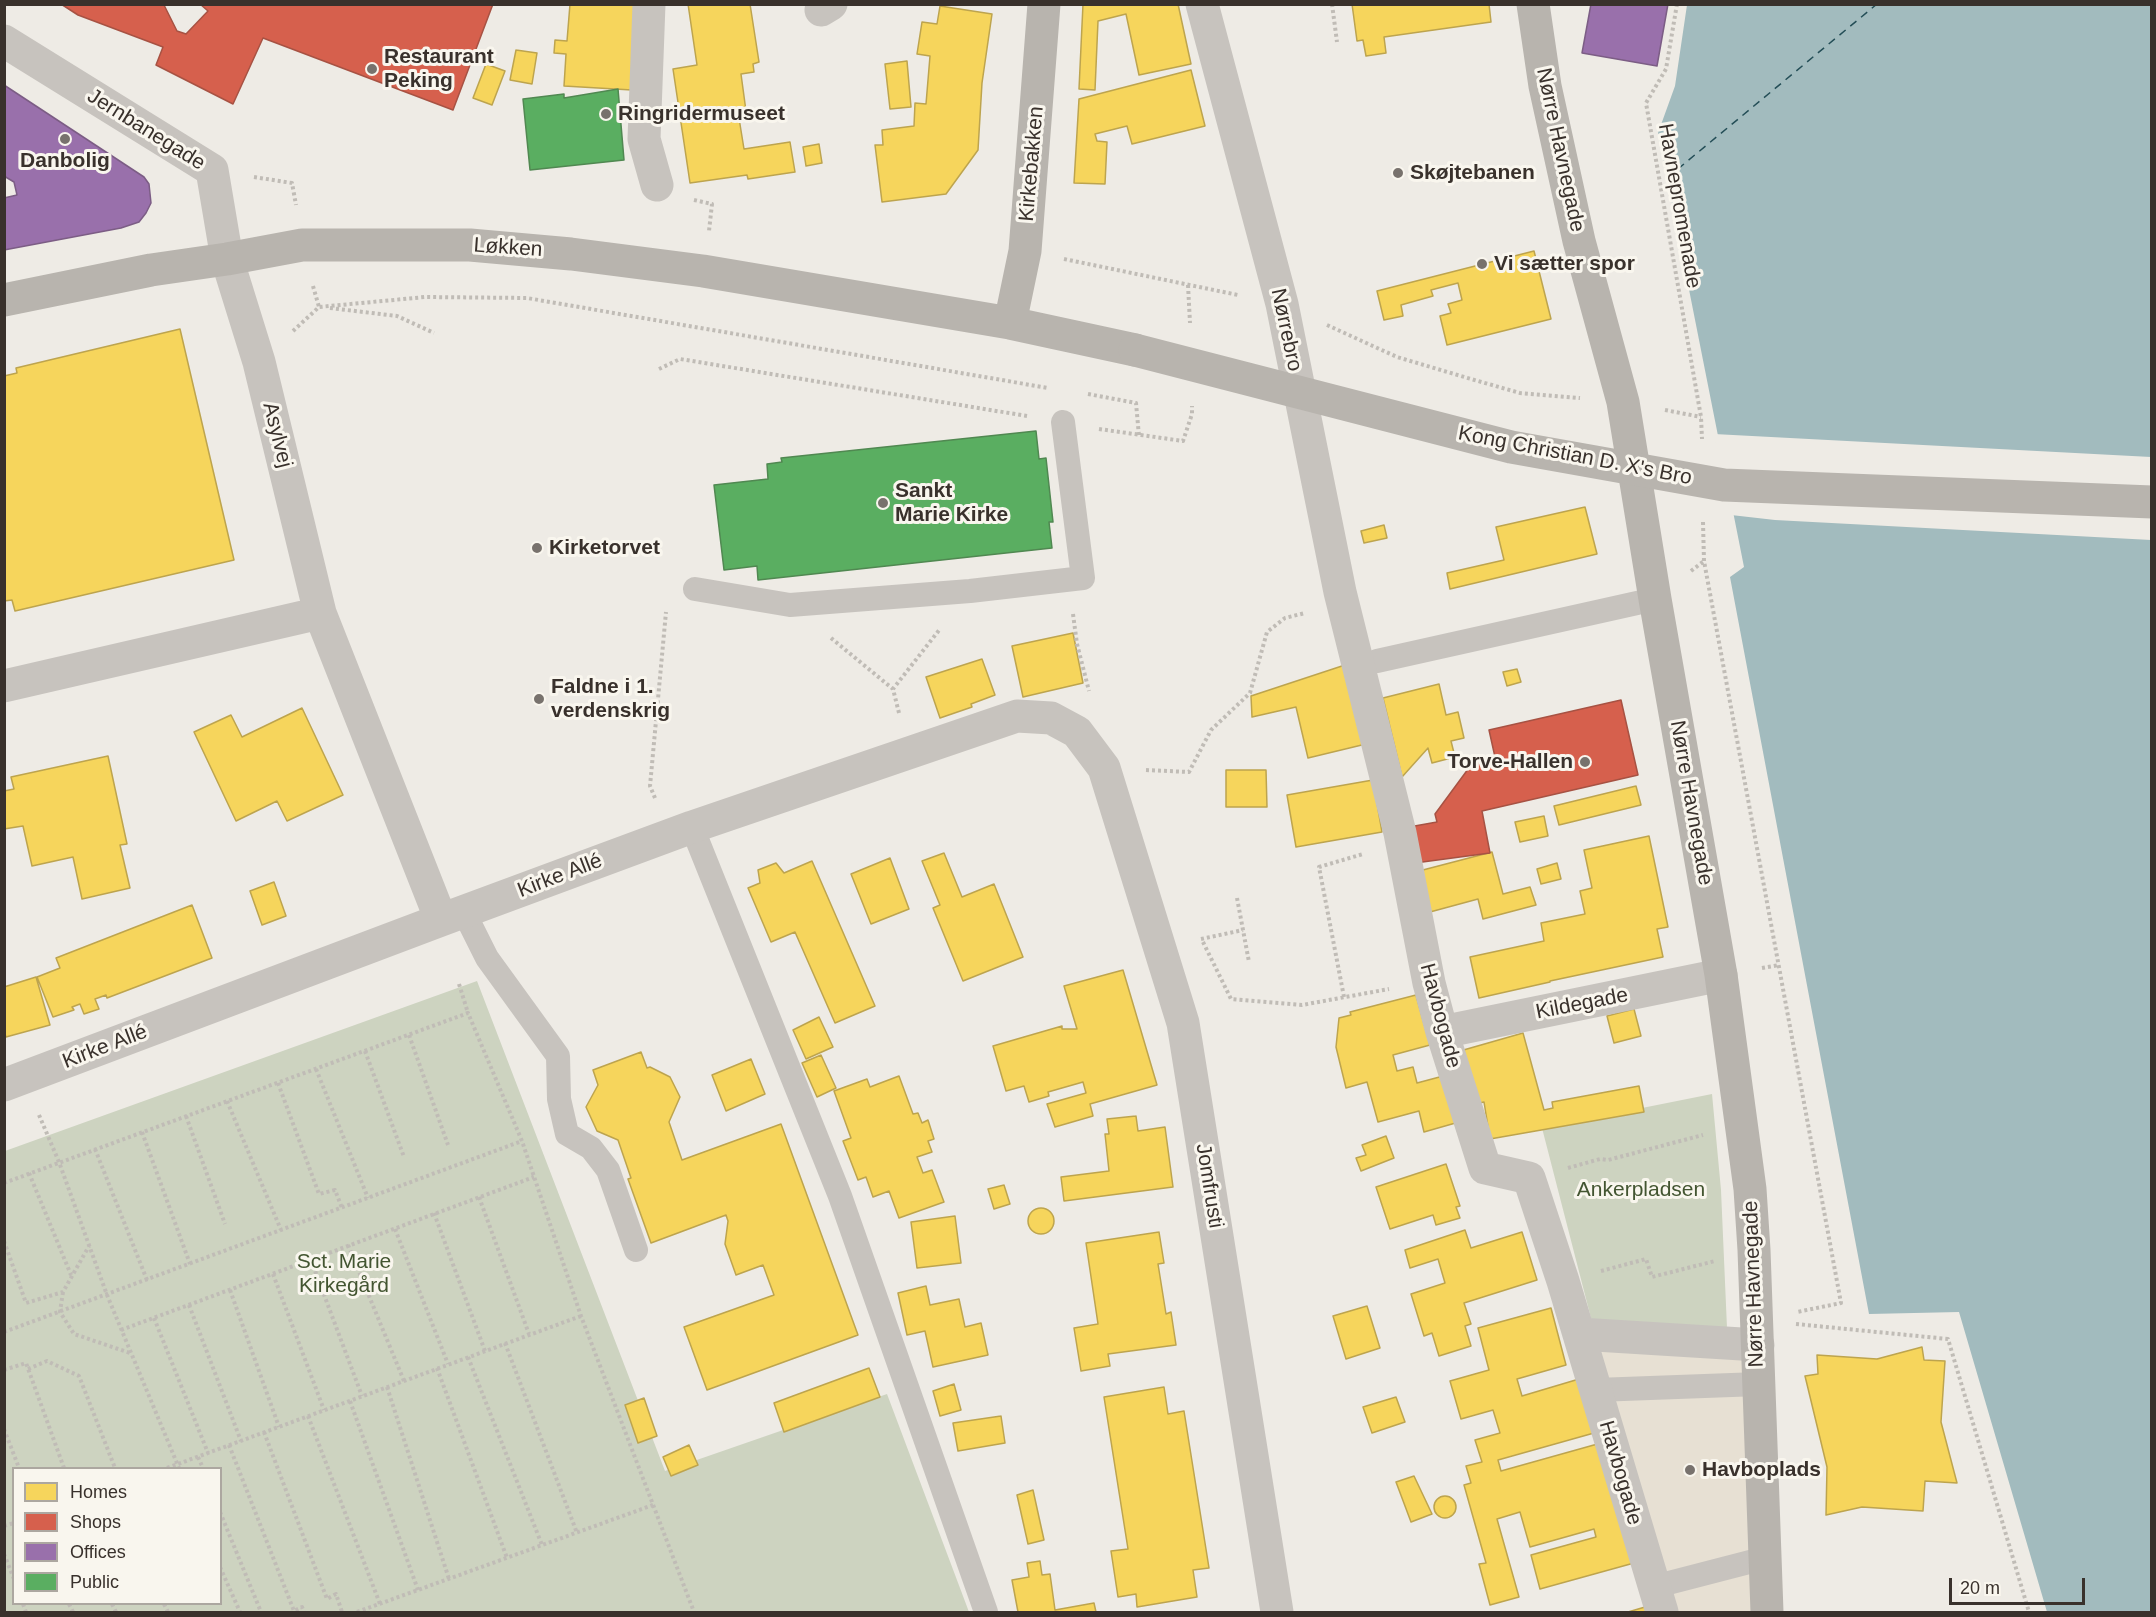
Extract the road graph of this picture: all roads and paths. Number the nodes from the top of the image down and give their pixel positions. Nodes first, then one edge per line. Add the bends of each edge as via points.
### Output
1 (650, 4) edge
2 (1044, 4) edge
3 (1202, 4) edge
4 (1332, 4) edge
5 (1533, 4) edge
6 (1677, 4) edge
7 (4, 41) edge
8 (1337, 42) dead end
9 (1659, 178) junction
10 (1667, 178) dead end
11 (657, 185) joint
12 (227, 259) junction
13 (1092, 265) dead end
14 (703, 271) junction
15 (4, 300) edge
16 (1282, 304) junction
17 (319, 307) junction
18 (1011, 323) junction
19 (434, 333) dead end
20 (259, 362) junction
21 (659, 369) dead end
22 (1054, 388) dead end
23 (1077, 393) dead end
24 (1623, 402) junction
25 (1063, 422) junction
26 (1139, 436) junction
27 (1183, 441) dead end
28 (2151, 502) edge
29 (1704, 561) dead end
30 (695, 589) dead end
31 (970, 591) junction
32 (1655, 599) junction
33 (790, 604) junction
34 (666, 612) dead end
35 (320, 613) junction
36 (1286, 618) dead end
37 (1075, 626) dead end
38 (1077, 644) dead end
39 (1366, 660) junction
40 (4, 686) edge
41 (893, 689) junction
42 (910, 753) junction
43 (1104, 768) junction
44 (650, 786) dead end
45 (692, 827) junction
46 (1402, 845) junction
47 (1237, 898) dead end
48 (452, 916) junction
49 (1243, 930) junction
50 (1201, 939) dead end
51 (1249, 962) dead end
52 (1721, 975) junction
53 (1429, 983) junction
54 (1344, 997) junction
55 (1231, 999) dead end
56 (1442, 1032) junction
57 (409, 1035) junction
58 (365, 1051) junction
59 (316, 1069) junction
60 (14, 1082) edge
61 (278, 1083) junction
62 (227, 1101) junction
63 (186, 1116) junction
64 (1742, 1125) junction
65 (142, 1132) junction
66 (522, 1141) junction
67 (448, 1145) dead end
68 (95, 1149) junction
69 (404, 1158) dead end
70 (59, 1162) junction
71 (29, 1173) junction
72 (534, 1177) junction
73 (1529, 1178) junction
74 (4, 1183) edge
75 (479, 1197) junction
76 (368, 1198) junction
77 (342, 1208) junction
78 (434, 1213) junction
79 (225, 1224) dead end
80 (395, 1229) junction
81 (281, 1230) junction
82 (4, 1241) edge
83 (348, 1245) junction
84 (89, 1246) junction
85 (636, 1250) dead end
86 (1754, 1250) junction
87 (311, 1260) junction
88 (190, 1264) junction
89 (273, 1274) junction
90 (72, 1276) junction
91 (147, 1280) junction
92 (1563, 1281) junction
93 (230, 1290) junction
94 (63, 1292) junction
95 (107, 1295) junction
96 (189, 1305) junction
97 (60, 1312) junction
98 (581, 1316) junction
99 (154, 1318) junction
100 (121, 1330) junction
101 (4, 1332) edge
102 (1757, 1333) junction
103 (529, 1334) junction
104 (1579, 1334) junction
105 (504, 1343) junction
106 (485, 1351) junction
107 (131, 1354) junction
108 (468, 1357) junction
109 (448, 1364) junction
110 (437, 1368) junction
111 (28, 1369) junction
112 (4, 1370) edge
113 (404, 1381) junction
114 (1759, 1384) junction
115 (387, 1387) junction
116 (1596, 1390) junction
117 (362, 1396) junction
118 (350, 1401) junction
119 (324, 1410) junction
120 (308, 1416) junction
121 (279, 1427) junction
122 (4, 1430) edge
123 (264, 1432) junction
124 (241, 1441) junction
125 (229, 1445) junction
126 (208, 1453) junction
127 (198, 1457) junction
128 (19, 1467) edge
129 (64, 1467) edge
130 (116, 1467) edge
131 (178, 1467) edge
132 (203, 1467) edge
133 (653, 1505) junction
134 (222, 1517) edge
135 (577, 1533) junction
136 (542, 1545) junction
137 (4, 1554) edge
138 (507, 1558) junction
139 (1765, 1558) junction
140 (222, 1572) edge
141 (12, 1574) edge
142 (449, 1578) junction
143 (418, 1590) junction
144 (1658, 1600) edge
145 (380, 1604) junction
146 (240, 1612) edge
147 (261, 1612) edge
148 (304, 1612) edge
149 (342, 1612) edge
150 (357, 1612) edge
151 (694, 1612) edge
152 (986, 1612) edge
153 (1277, 1612) edge
154 (1767, 1612) edge
155 (2029, 1612) edge

1 - 11 street via 644,139
2 - 18 street, Kirkebakken via 1025,251
3 - 16 street, Nørrebro
4 - 8 path
5 - 24 street, Nørre Havnegade via 1545,86 1579,241
6 - 9 path, Havnepromenade via 1666,69 1646,103
7 - 12 street, Jernbanegade via 212,170
9 - 10 path
9 - 24 path, Havnepromenade via 1701,417
11 - 14 path via 712,204
12 - 14 street, Løkken via 302,245 470,245
12 - 15 street, Løkken
12 - 20 street, Asylvej
13 - 16 path
14 - 18 street, Løkken
16 - 24 path via 1397,357 1520,393
16 - 39 street, Nørrebro via 1340,592
17 - 19 path via 397,316
17 - 20 path
17 - 22 path via 425,297 527,298
18 - 28 street, Kong Christian D. X's Bro, bridge via 1136,350 1511,447 1724,486
20 - 35 street, Asylvej
21 - 25 path via 680,359
23 - 26 path via 1136,403
24 - 32 street, Nørre Havnegade
25 - 26 path
25 - 31 lane via 1083,578
26 - 27 path
29 - 102 path via 1841,1304
30 - 33 lane
31 - 33 lane
31 - 41 path
32 - 39 lane
32 - 52 street, Nørre Havnegade
33 - 41 path
34 - 44 path
35 - 40 street
35 - 48 street, Asylvej
36 - 43 path via 1267,632 1250,693 1211,730 1189,772
37 - 38 path
39 - 46 street, Havbogade
41 - 42 path
42 - 43 street, Kirke Allé via 1017,716 1051,718 1077,732
42 - 45 street, Kirke Allé
43 - 153 street, Jomfrusti via 1184,1023
45 - 48 street, Kirke Allé
45 - 152 lane via 840,1196
46 - 53 street, Havbogade
46 - 54 path via 1319,867
47 - 49 path
48 - 60 street, Kirke Allé
48 - 85 lane via 558,1056 559,1099 567,1134 591,1148 608,1170
49 - 50 path
49 - 51 path
52 - 56 street, Kildegade
52 - 64 street, Nørre Havnegade
53 - 54 path
53 - 56 street, Havbogade
54 - 55 path via 1302,1005
56 - 73 street, Havbogade via 1485,1168
57 - 58 path
57 - 66 path via 468,1013
57 - 67 path
58 - 59 path
58 - 69 path
59 - 61 path
59 - 76 path
60 - 70 path
61 - 62 path
61 - 77 path via 319,1194 334,1190
62 - 63 path
62 - 81 path
63 - 65 path
63 - 79 path
64 - 73 path
64 - 86 street, Nørre Havnegade
65 - 68 path
65 - 88 path
66 - 72 path
66 - 76 path
68 - 70 path
68 - 91 path
70 - 71 path
70 - 84 path
71 - 74 path
71 - 90 path
72 - 75 path
72 - 98 path
73 - 92 street, Havbogade
75 - 78 path
75 - 103 path
76 - 77 path
77 - 81 path
78 - 80 path
78 - 106 path
80 - 83 path
80 - 109 path
81 - 88 path
82 - 94 path via 26,1303
83 - 87 path
83 - 113 path
84 - 90 path
84 - 95 path
86 - 92 path via 1652,1277 1646,1259
86 - 102 street, Nørre Havnegade
87 - 89 path
87 - 117 path
88 - 91 path
89 - 93 path
89 - 119 path
90 - 94 path
91 - 95 path
92 - 104 street, Havbogade
93 - 96 path
93 - 121 path
94 - 97 path
95 - 97 path
95 - 100 path
96 - 99 path
96 - 124 path
97 - 101 path
97 - 107 path via 74,1334
98 - 103 path
98 - 133 path
99 - 100 path
99 - 126 path
100 - 107 path
102 - 104 street
102 - 114 street, Nørre Havnegade
102 - 155 path via 1948,1339
103 - 105 path
104 - 116 street, Havbogade
105 - 106 path
105 - 135 path
106 - 108 path
107 - 131 path
108 - 109 path
108 - 136 path
109 - 110 path
110 - 113 path
110 - 138 path
111 - 112 path via 26,1363
111 - 129 path
111 - 130 path via 47,1361 79,1376
113 - 115 path
114 - 116 lane
114 - 139 street, Nørre Havnegade
115 - 117 path
115 - 142 path
116 - 144 street, Havbogade
117 - 118 path
118 - 119 path
118 - 143 path
119 - 120 path
120 - 121 path
120 - 145 path
121 - 123 path
122 - 128 path
123 - 124 path
123 - 149 path via 327,1599 336,1594
124 - 125 path
125 - 126 path
125 - 148 path via 294,1611 302,1607
126 - 127 path
127 - 131 path
127 - 132 path
133 - 135 path
133 - 151 path
134 - 147 path
135 - 136 path
136 - 138 path
137 - 141 path
138 - 142 path
139 - 144 lane
139 - 154 street, Nørre Havnegade
140 - 146 path
142 - 143 path
143 - 145 path
145 - 150 path

